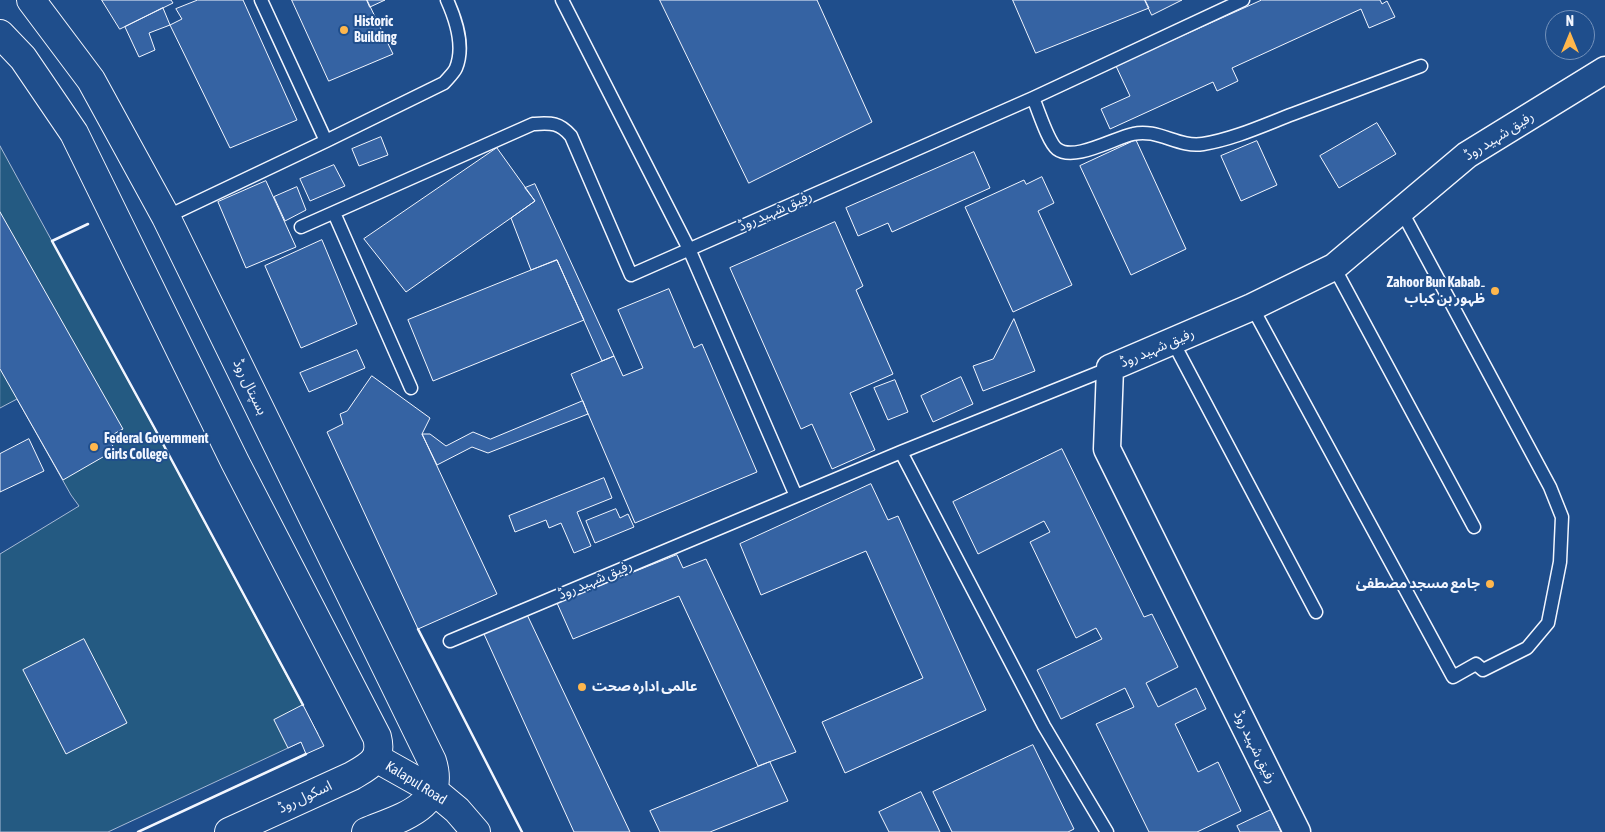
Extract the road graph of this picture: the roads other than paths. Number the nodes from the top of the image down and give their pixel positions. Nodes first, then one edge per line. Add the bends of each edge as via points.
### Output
1 (31, 0) edge
2 (261, 0) edge
3 (447, 0) edge
4 (562, 0) edge
5 (1243, 0) edge
6 (0, 34) edge
7 (1420, 66) dead end
8 (1605, 70) edge
9 (1033, 98) junction
10 (326, 141) junction
11 (1401, 210) junction
12 (334, 213) junction
13 (166, 217) junction
14 (301, 227) dead end
15 (689, 249) junction
16 (1334, 267) junction
17 (1252, 307) junction
18 (1173, 342) junction
19 (1110, 368) junction
20 (411, 388) dead end
21 (901, 452) junction
22 (796, 496) junction
23 (1474, 527) dead end
24 (1316, 612) dead end
25 (450, 641) dead end
26 (376, 758) junction
27 (434, 790) junction
28 (229, 832) edge
29 (366, 832) edge
30 (476, 832) edge
31 (1107, 832) edge
32 (1297, 832) edge

1 - 13 main road, ہسپتال روڈ via 91,80
2 - 10 lane
3 - 10 lane via 456,21 460,47 456,69 444,83
4 - 15 lane
5 - 9 lane, رفیق شہید روڈ
6 - 26 main road via 23,58 74,133 236,462 373,726 379,744
7 - 9 lane via 1243,133 1202,144 1183,144 1147,132 1068,153 1058,150 1051,142
8 - 11 street, رفیق شہید روڈ via 1467,155
9 - 15 lane, رفیق شہید روڈ
10 - 13 lane
11 - 16 street, رفیق شہید روڈ
11 - 17 lane via 1550,487 1562,517 1560,562 1548,623 1526,648 1483,670 1476,664 1453,677
12 - 14 lane
12 - 15 lane, رفیق شہید روڈ via 533,124 556,124 571,136 631,275
12 - 20 lane
13 - 27 main road, ہسپتال روڈ via 416,727 435,770
15 - 22 lane
16 - 17 street, رفیق شہید روڈ
16 - 23 lane
17 - 18 street, رفیق شہید روڈ
18 - 19 street, رفیق شہید روڈ
18 - 24 lane
19 - 21 lane, رفیق شہید روڈ
19 - 32 street, رفیق شہید روڈ via 1106,449
21 - 22 lane, رفیق شہید روڈ
21 - 31 lane via 1044,726
22 - 25 lane, رفیق شہید روڈ
26 - 27 main road, Kalapul Road
26 - 28 main road, اسکول روڈ via 371,765 352,776
27 - 29 main road via 423,806
27 - 30 main road, Kalapul Road

